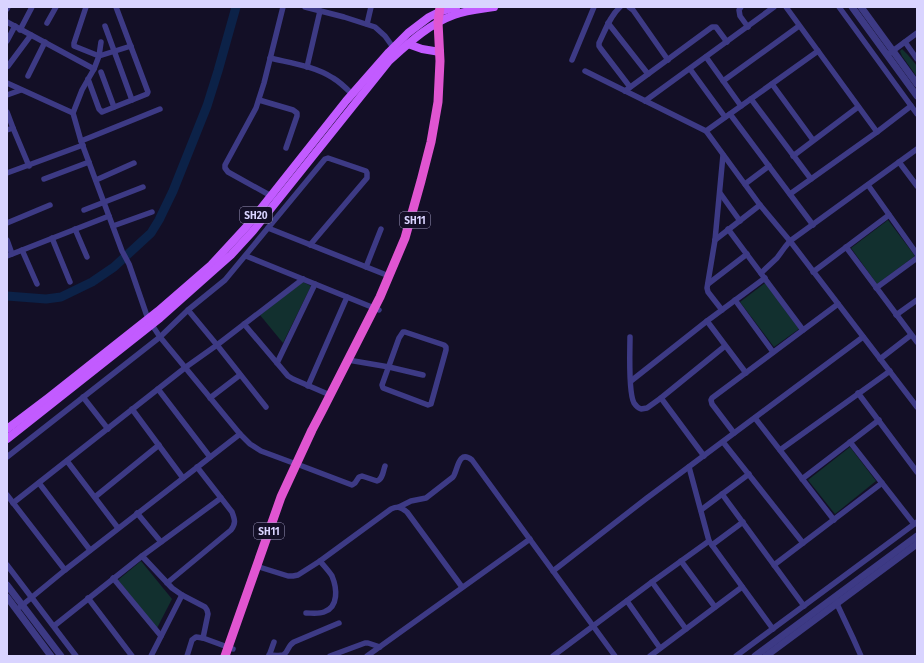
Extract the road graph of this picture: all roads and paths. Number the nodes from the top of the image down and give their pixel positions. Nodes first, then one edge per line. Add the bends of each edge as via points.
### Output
1 (32, 7) edge
2 (56, 7) edge
3 (86, 7) edge
4 (116, 7) edge
5 (283, 7) edge
6 (305, 7) edge
7 (371, 7) edge
8 (456, 7) edge
9 (494, 7) edge
10 (594, 7) edge
11 (620, 7) edge
12 (629, 7) edge
13 (741, 7) edge
14 (774, 7) edge
15 (786, 7) edge
16 (839, 7) edge
17 (852, 7) edge
18 (861, 7) edge
19 (320, 11) junction
20 (441, 13) edge
21 (7, 22) edge
22 (47, 23) dead end
23 (608, 23) junction
24 (367, 24) junction
25 (104, 26) dead end
26 (799, 26) junction
27 (748, 27) junction
28 (18, 28) junction
29 (917, 33) edge
30 (31, 35) junction
31 (7, 42) edge
32 (45, 42) junction
33 (101, 42) dead end
34 (727, 42) junction
35 (905, 42) junction
36 (408, 44) junction
37 (131, 46) junction
38 (396, 50) junction
39 (114, 51) junction
40 (818, 51) junction
41 (440, 52) junction
42 (890, 53) junction
43 (99, 56) junction
44 (706, 57) junction
45 (270, 58) junction
46 (917, 59) edge
47 (572, 60) dead end
48 (668, 60) junction
49 (8, 66) edge
50 (307, 67) junction
51 (94, 69) junction
52 (690, 69) junction
53 (585, 71) dead end
54 (100, 72) dead end
55 (648, 74) junction
56 (28, 76) dead end
57 (88, 79) junction
58 (723, 81) junction
59 (7, 84) edge
60 (772, 84) junction
61 (917, 84) edge
62 (630, 87) junction
63 (21, 90) junction
64 (625, 91) junction
65 (352, 94) junction
66 (7, 96) edge
67 (917, 96) edge
68 (751, 99) junction
69 (132, 100) junction
70 (259, 100) junction
71 (645, 101) junction
72 (741, 106) junction
73 (911, 106) junction
74 (114, 107) junction
75 (858, 107) junction
76 (160, 109) dead end
77 (7, 112) edge
78 (73, 113) junction
79 (730, 114) junction
80 (917, 114) edge
81 (725, 117) junction
82 (13, 128) junction
83 (7, 130) edge
84 (706, 131) junction
85 (877, 132) junction
86 (813, 140) junction
87 (82, 143) junction
88 (286, 148) dead end
89 (917, 149) edge
90 (723, 155) junction
91 (793, 156) junction
92 (89, 162) junction
93 (899, 162) junction
94 (134, 163) dead end
95 (29, 166) junction
96 (769, 166) junction
97 (7, 173) edge
98 (44, 179) dead end
99 (811, 179) junction
100 (96, 180) junction
101 (745, 184) junction
102 (868, 185) junction
103 (917, 186) edge
104 (143, 187) dead end
105 (720, 193) junction
106 (790, 194) junction
107 (275, 197) junction
108 (104, 202) junction
109 (50, 205) dead end
110 (760, 205) junction
111 (84, 210) dead end
112 (152, 212) dead end
113 (889, 215) junction
114 (109, 216) junction
115 (740, 221) junction
116 (7, 223) edge
117 (813, 225) junction
118 (113, 226) junction
119 (268, 228) junction
120 (75, 229) junction
121 (381, 229) dead end
122 (728, 229) junction
123 (52, 238) junction
124 (7, 240) edge
125 (715, 240) junction
126 (790, 241) junction
127 (310, 245) junction
128 (846, 247) junction
129 (22, 250) junction
130 (747, 254) junction
131 (917, 254) edge
132 (10, 255) edge
133 (246, 256) junction
134 (87, 257) dead end
135 (917, 258) edge
136 (366, 267) junction
137 (813, 272) junction
138 (761, 273) junction
139 (389, 276) junction
140 (765, 278) junction
141 (303, 279) junction
142 (70, 282) dead end
143 (37, 284) dead end
144 (315, 284) junction
145 (708, 284) junction
146 (876, 288) junction
147 (347, 297) junction
148 (382, 298) junction
149 (735, 300) junction
150 (917, 300) edge
151 (838, 304) junction
152 (376, 309) junction
153 (188, 310) junction
154 (722, 310) junction
155 (896, 315) junction
156 (706, 321) junction
157 (150, 322) junction
158 (244, 324) junction
159 (803, 330) junction
160 (911, 335) junction
161 (863, 336) junction
162 (160, 337) junction
163 (630, 337) dead end
164 (917, 342) edge
165 (217, 345) junction
166 (725, 346) junction
167 (773, 352) junction
168 (880, 359) junction
169 (351, 361) junction
170 (277, 362) junction
171 (389, 366) junction
172 (186, 367) junction
173 (890, 371) junction
174 (746, 373) junction
175 (240, 375) junction
176 (423, 375) dead end
177 (631, 381) junction
178 (308, 386) junction
179 (158, 389) junction
180 (858, 393) junction
181 (330, 395) junction
182 (83, 397) junction
183 (210, 398) junction
184 (661, 398) junction
185 (266, 407) dead end
186 (917, 407) edge
187 (132, 410) junction
188 (755, 418) junction
189 (879, 420) junction
190 (320, 421) junction
191 (7, 429) edge
192 (108, 429) junction
193 (734, 433) junction
194 (240, 434) junction
195 (7, 439) edge
196 (723, 442) junction
197 (850, 442) junction
198 (159, 445) junction
199 (780, 450) junction
200 (704, 456) junction
201 (7, 457) edge
202 (210, 457) junction
203 (67, 461) junction
204 (299, 465) junction
205 (385, 466) dead end
206 (196, 467) junction
207 (689, 467) junction
208 (917, 472) edge
209 (749, 474) junction
210 (183, 478) junction
211 (802, 479) junction
212 (39, 483) junction
213 (882, 483) junction
214 (722, 494) junction
215 (7, 496) edge
216 (95, 497) junction
217 (221, 498) junction
218 (13, 503) junction
219 (399, 507) junction
220 (701, 510) junction
221 (137, 513) junction
222 (834, 520) junction
223 (743, 522) junction
224 (915, 523) edge
225 (118, 528) junction
226 (917, 536) edge
227 (530, 539) junction
228 (161, 542) junction
229 (711, 543) junction
230 (803, 543) junction
231 (917, 544) edge
232 (90, 550) junction
233 (142, 556) junction
234 (320, 561) junction
235 (681, 561) junction
236 (7, 565) edge
237 (774, 565) junction
238 (259, 566) junction
239 (64, 570) junction
240 (553, 571) junction
241 (113, 578) junction
242 (652, 582) junction
243 (167, 583) junction
244 (7, 585) edge
245 (462, 587) junction
246 (742, 587) junction
247 (182, 595) junction
248 (7, 597) edge
249 (31, 597) junction
250 (88, 598) junction
251 (627, 601) junction
252 (835, 601) junction
253 (715, 606) junction
254 (804, 606) junction
255 (19, 607) junction
256 (306, 612) dead end
257 (339, 623) dead end
258 (54, 626) junction
259 (593, 626) junction
260 (686, 629) junction
261 (773, 629) junction
262 (161, 636) junction
263 (203, 638) junction
264 (274, 642) dead end
265 (380, 647) junction
266 (660, 648) junction
267 (229, 654) edge
268 (560, 654) edge
269 (758, 655) edge
270 (51, 656) edge
271 (61, 656) edge
272 (76, 656) edge
273 (132, 656) edge
274 (151, 656) edge
275 (187, 656) edge
276 (269, 656) edge
277 (330, 656) edge
278 (367, 656) edge
279 (553, 656) edge
280 (614, 656) edge
281 (650, 656) edge
282 (736, 656) edge
283 (766, 656) edge
284 (861, 656) edge

1 - 28 street
2 - 22 street
3 - 43 street via 74,45
4 - 37 street
5 - 45 street
6 - 19 street
7 - 24 street
8 - 20 main road, SH20
9 - 20 main road, SH20 via 456,14
10 - 47 street
11 - 23 street
12 - 48 street
13 - 27 street via 740,16
14 - 27 street
15 - 26 street
16 - 73 street
17 - 42 street
18 - 42 street
19 - 24 street
19 - 50 street
20 - 36 main road, SH20
20 - 38 main road, SH20 via 429,17 414,29
20 - 41 highway, SH11
20 - 148 highway, SH11 via 445,62 436,143 410,240
21 - 28 street
23 - 55 street
23 - 62 street via 599,43 600,49
24 - 38 street via 380,30
25 - 39 street
26 - 40 street
26 - 58 street
27 - 34 street
28 - 30 street
28 - 31 street
29 - 35 street
30 - 32 street
30 - 49 street
32 - 51 street
32 - 56 street
33 - 43 street
34 - 44 street
34 - 48 street via 714,27
35 - 42 street
35 - 46 street
36 - 38 main road, SH20
36 - 41 main road
37 - 39 street
37 - 69 street via 148,92
38 - 65 main road, SH20
38 - 107 main road, SH20
39 - 43 street
39 - 69 street
40 - 60 street
40 - 75 street
41 - 139 highway, SH11 via 438,102 431,142 405,238
42 - 61 street
42 - 67 street
43 - 51 street
44 - 52 street
44 - 58 street
45 - 50 street
45 - 70 street
48 - 55 street
50 - 65 street via 333,78
51 - 57 street
52 - 71 street
52 - 81 street
53 - 64 street
54 - 74 street
55 - 62 street
57 - 74 street via 100,111 104,112
57 - 78 street
58 - 72 street
59 - 63 street
60 - 68 street
60 - 86 street
62 - 64 street
63 - 66 street
63 - 78 street
64 - 71 street
65 - 107 main road, SH20
68 - 72 street
68 - 91 street
69 - 74 street
70 - 88 street via 296,113
70 - 107 street via 225,168
71 - 84 street
72 - 79 street
73 - 80 street
73 - 85 street
75 - 85 street
75 - 86 street
76 - 87 street
77 - 82 street
78 - 87 street
79 - 81 street
79 - 96 street
81 - 84 street
82 - 83 street
82 - 95 street
84 - 90 street
85 - 99 street
86 - 91 street
87 - 92 street
87 - 95 street
89 - 93 street
90 - 101 street
90 - 105 street
91 - 99 street
92 - 98 street
92 - 100 street
93 - 102 street
93 - 103 street
94 - 100 street
95 - 97 street
96 - 101 street
96 - 106 street
99 - 106 street
100 - 108 street
101 - 110 street
102 - 113 street
102 - 117 street
104 - 108 street
105 - 115 street
105 - 125 street
106 - 117 street
107 - 157 main road, SH20 via 211,266
108 - 111 street
108 - 114 street
109 - 116 street
110 - 115 street
110 - 126 street
112 - 118 street
113 - 128 street
113 - 131 street
114 - 118 street
114 - 120 street
115 - 122 street
117 - 126 street
118 - 157 street
119 - 127 street
119 - 127 street via 325,159 366,171 367,178
119 - 133 street
120 - 123 street
120 - 134 street
121 - 136 street
122 - 125 street
122 - 130 street
123 - 129 street
123 - 142 street
124 - 132 street
125 - 145 street
126 - 137 street
126 - 138 street via 778,258
127 - 136 street
128 - 137 street
128 - 146 street
129 - 132 street
129 - 143 street
130 - 138 street
130 - 145 street
133 - 141 street
133 - 153 street via 225,280
135 - 146 street
136 - 139 street
137 - 151 street
138 - 140 street
139 - 148 highway, SH11
140 - 149 street
140 - 159 street
141 - 144 street
141 - 158 street
144 - 147 street
144 - 170 street
145 - 154 street via 708,292
146 - 155 street
147 - 152 street
147 - 178 street
148 - 152 highway, SH11
149 - 154 street
149 - 167 street
150 - 155 street
151 - 159 street
151 - 161 street
152 - 169 highway, SH11
153 - 162 street
153 - 165 street
154 - 156 street
155 - 160 street
156 - 166 street
156 - 177 street
157 - 162 street
157 - 191 main road, SH20
157 - 195 main road, SH20
158 - 165 street
158 - 170 street
159 - 167 street
160 - 164 street
160 - 168 street
161 - 168 street
161 - 188 street
162 - 172 street
162 - 182 street
163 - 177 street
165 - 172 street
165 - 175 street
166 - 174 street
166 - 184 street
167 - 174 street
168 - 173 street
169 - 171 street
169 - 181 highway, SH11
169 - 190 highway, SH11
170 - 178 street via 288,376
171 - 171 street via 383,388 428,406 431,404 446,347 403,332
171 - 176 street
172 - 179 street
172 - 183 street
173 - 180 street
173 - 186 street
174 - 193 street via 711,400
175 - 183 street
175 - 185 street
177 - 184 street via 634,404 641,410
178 - 181 street
179 - 187 street
179 - 202 street
180 - 189 street
180 - 199 street
181 - 190 highway, SH11
182 - 192 street
182 - 201 street
183 - 194 street
184 - 200 street
187 - 192 street
187 - 198 street
188 - 193 street
188 - 199 street
189 - 197 street
189 - 208 street
190 - 204 highway, SH11
192 - 203 street
193 - 196 street
194 - 202 street
194 - 204 street via 261,451
196 - 200 street
196 - 209 street
197 - 211 street
197 - 213 street
198 - 210 street
198 - 216 street
199 - 211 street
200 - 207 street
202 - 206 street
203 - 212 street
203 - 216 street
204 - 205 street via 352,485 362,476 381,479
204 - 238 highway, SH11
206 - 210 street
206 - 217 street
207 - 220 street
207 - 240 street
209 - 214 street
209 - 230 street
210 - 221 street
211 - 222 street
212 - 218 street
212 - 232 street
213 - 222 street
213 - 224 street
214 - 220 street
214 - 223 street
215 - 218 street
216 - 225 street
217 - 228 street
217 - 243 street via 234,516 234,526
218 - 239 street
219 - 227 street via 428,496 453,477 460,459 468,457
219 - 234 street via 391,508
219 - 245 street via 407,512
220 - 229 street
221 - 225 street
221 - 228 street
222 - 230 street
223 - 229 street
223 - 237 street
224 - 254 street
225 - 232 street
226 - 252 street
227 - 240 street
227 - 245 street
228 - 233 street
229 - 235 street
229 - 246 street
230 - 237 street
231 - 252 street
232 - 239 street
233 - 241 street
233 - 243 street
234 - 238 street via 293,576
234 - 256 street via 332,578 335,601 331,608 323,612
235 - 242 street
235 - 253 street
236 - 249 street
237 - 254 street
238 - 267 highway, SH11
239 - 249 street
240 - 259 street
241 - 250 street
241 - 262 street
242 - 251 street
242 - 260 street
243 - 247 street
244 - 255 street
245 - 265 street
246 - 253 street
246 - 261 street
247 - 262 street
247 - 263 street via 207,610
248 - 255 street
249 - 255 street
249 - 258 street
250 - 258 street
250 - 273 street
251 - 259 street
251 - 266 street
252 - 269 street
252 - 283 street
252 - 284 street
253 - 260 street
254 - 261 street
255 - 270 street
255 - 271 street
257 - 276 street via 294,642 289,645 285,654
258 - 272 street
259 - 268 street
259 - 280 street
260 - 266 street
261 - 282 street
262 - 274 street
263 - 267 street
263 - 275 street via 194,638
264 - 276 street
265 - 277 street via 365,643
265 - 278 street
266 - 281 street
268 - 279 street

